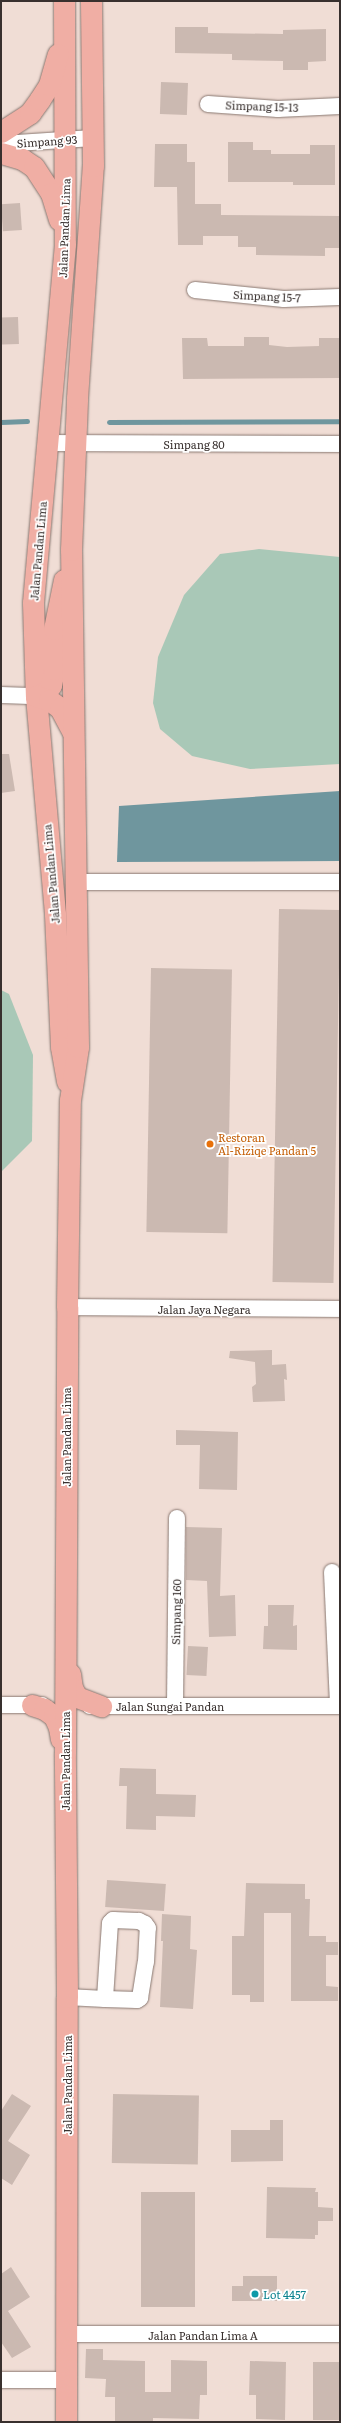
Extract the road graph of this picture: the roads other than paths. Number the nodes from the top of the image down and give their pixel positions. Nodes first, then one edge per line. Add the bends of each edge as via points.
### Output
1 (64, 1) edge
2 (91, 1) edge
3 (65, 29) junction
4 (208, 104) dead end
5 (340, 106) edge
6 (1, 132) edge
7 (92, 138) junction
8 (66, 140) junction
9 (1, 144) edge
10 (1, 153) edge
11 (65, 244) junction
12 (195, 290) dead end
13 (340, 297) edge
14 (48, 443) junction
15 (74, 444) junction
16 (340, 444) edge
17 (71, 550) junction
18 (1, 695) edge
19 (36, 696) junction
20 (73, 736) junction
21 (76, 882) junction
22 (340, 882) edge
23 (70, 1100) junction
24 (67, 1307) junction
25 (340, 1310) edge
26 (177, 1518) dead end
27 (332, 1572) dead end
28 (65, 1630) junction
29 (1, 1704) edge
30 (32, 1705) junction
31 (66, 1706) junction
32 (101, 1706) junction
33 (175, 1706) junction
34 (339, 1706) edge
35 (65, 1753) junction
36 (67, 1997) junction
37 (105, 1999) junction
38 (66, 2334) junction
39 (340, 2334) edge
40 (1, 2380) edge
41 (66, 2380) junction
42 (66, 2422) edge

1 - 3 main road, Jalan Pandan Lima
2 - 7 main road, Jalan Pandan Lima
3 - 6 main road via 49,85 30,113
3 - 8 main road, Jalan Pandan Lima
4 - 5 street, Simpang 15-13 via 278,109
7 - 8 street, Simpang 93
7 - 15 main road, Jalan Pandan Lima via 93,166
8 - 9 street, Simpang 93
8 - 11 main road, Jalan Pandan Lima
10 - 11 main road via 22,159 44,180 57,208
11 - 14 main road, Jalan Pandan Lima
12 - 13 street, Simpang 15-7 via 284,299
14 - 15 street, Simpang 80
14 - 19 main road, Jalan Pandan Lima via 33,603
15 - 16 street, Simpang 80
15 - 17 main road, Jalan Pandan Lima
17 - 19 main road via 57,608 51,685 47,691
17 - 20 main road, Jalan Pandan Lima
18 - 19 street
19 - 20 main road via 49,700 60,708
19 - 23 main road, Jalan Pandan Lima via 55,914 61,1047
20 - 21 main road, Jalan Pandan Lima
21 - 22 street
21 - 23 main road, Jalan Pandan Lima via 78,1047
23 - 24 main road, Jalan Pandan Lima
24 - 25 street, Jalan Jaya Negara
24 - 28 main road, Jalan Pandan Lima
26 - 33 street, Simpang 160
27 - 34 street
28 - 31 main road, Jalan Pandan Lima
28 - 32 main road via 70,1645 70,1682 74,1692 82,1700
29 - 30 street, Jalan Sungai Pandan
30 - 31 street, Jalan Sungai Pandan
30 - 35 main road via 54,1716
31 - 32 street, Jalan Sungai Pandan
31 - 35 main road, Jalan Pandan Lima
32 - 33 street, Jalan Sungai Pandan
33 - 34 street, Jalan Sungai Pandan
35 - 36 main road, Jalan Pandan Lima
36 - 37 street
36 - 38 main road, Jalan Pandan Lima
37 - 37 street via 137,2000 143,1994 148,1928 140,1921 113,1920 110,1923
38 - 39 street, Jalan Pandan Lima A
38 - 41 main road, Jalan Pandan Lima
40 - 41 street
41 - 42 main road, Jalan Pandan Lima

